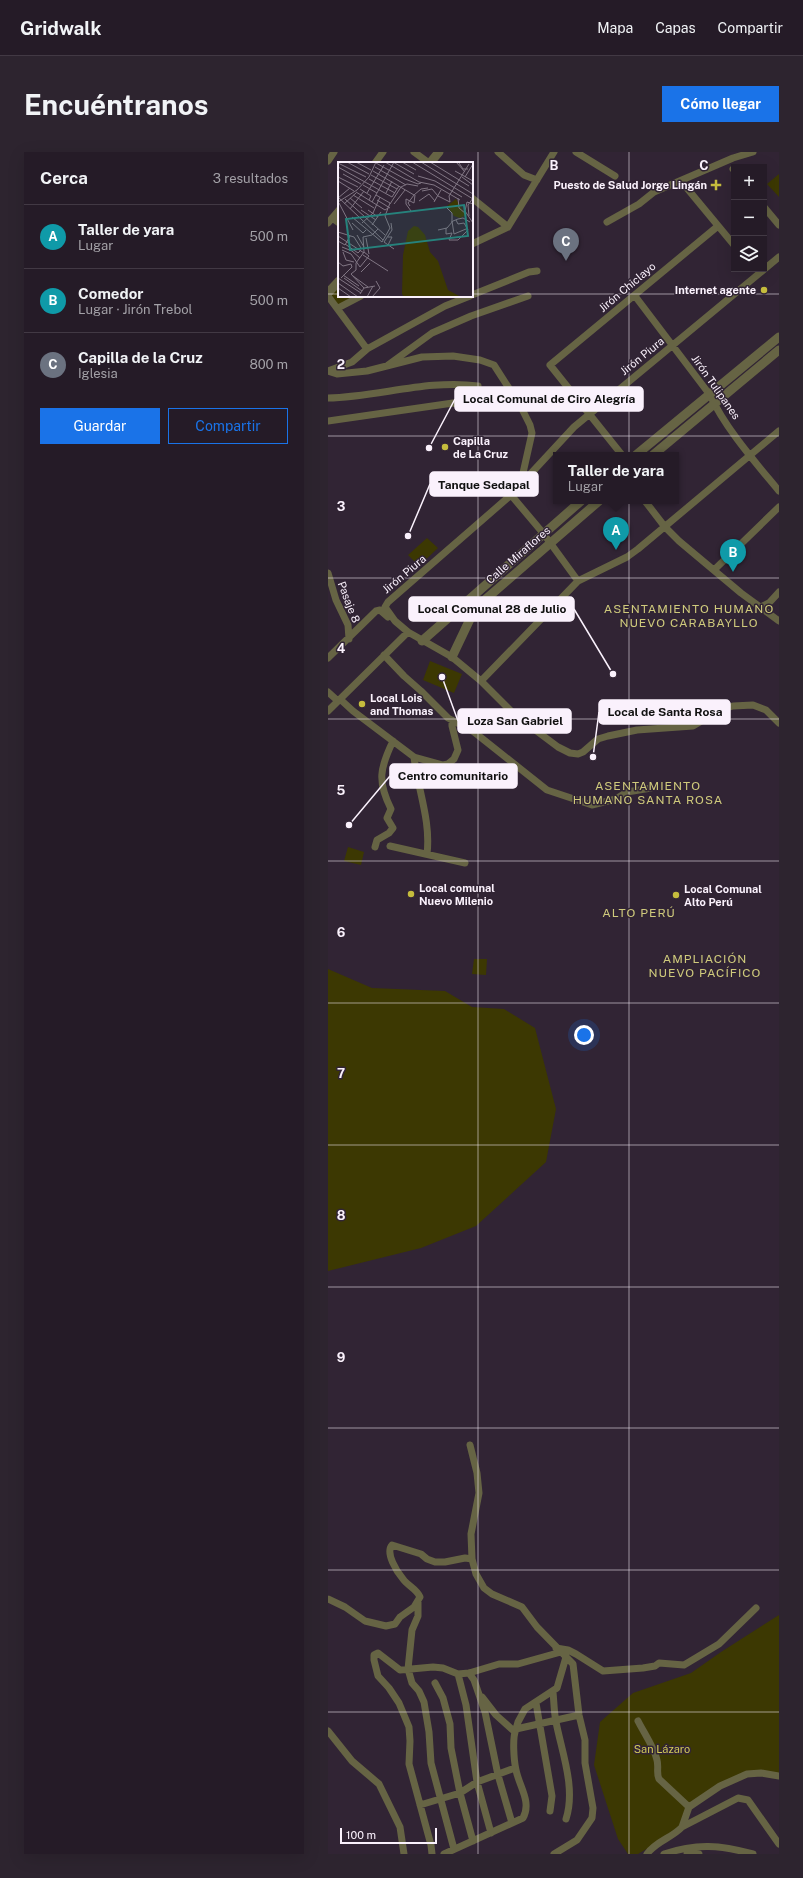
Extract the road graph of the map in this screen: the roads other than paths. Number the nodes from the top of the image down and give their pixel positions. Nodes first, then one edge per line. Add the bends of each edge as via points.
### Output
1 (334, 152) edge
2 (383, 152) edge
3 (414, 152) edge
4 (439, 152) edge
5 (498, 152) edge
6 (554, 152) edge
7 (576, 152) edge
8 (753, 152) edge
9 (328, 161) edge
10 (376, 162) edge
11 (429, 162) edge
12 (431, 162) edge
13 (615, 176) dead end
14 (537, 180) junction
15 (681, 180) junction
16 (473, 199) edge
17 (338, 211) edge
18 (767, 211) edge
19 (330, 221) edge
20 (607, 222) dead end
21 (779, 225) edge
22 (718, 226) junction
23 (508, 228) junction
24 (731, 241) edge
25 (473, 244) edge
26 (779, 257) edge
27 (767, 265) edge
28 (537, 271) dead end
29 (756, 272) edge
30 (338, 282) edge
31 (328, 295) edge
32 (473, 295) edge
33 (528, 296) dead end
34 (635, 296) junction
35 (359, 297) edge
36 (468, 297) edge
37 (338, 308) junction
38 (779, 337) edge
39 (673, 345) junction
40 (367, 348) junction
41 (779, 350) edge
42 (385, 366) junction
43 (328, 371) edge
44 (478, 386) dead end
45 (710, 395) junction
46 (328, 398) edge
47 (714, 405) junction
48 (478, 407) dead end
49 (589, 415) junction
50 (328, 421) edge
51 (779, 431) edge
52 (620, 452) edge
53 (640, 452) edge
54 (657, 452) edge
55 (750, 456) junction
56 (779, 491) edge
57 (512, 495) junction
58 (578, 504) edge
59 (596, 504) edge
60 (647, 504) edge
61 (779, 507) edge
62 (665, 527) junction
63 (543, 534) junction
64 (550, 544) junction
65 (714, 570) junction
66 (328, 573) edge
67 (578, 581) junction
68 (779, 592) edge
69 (761, 607) junction
70 (395, 621) junction
71 (779, 621) edge
72 (408, 632) junction
73 (349, 639) junction
74 (422, 641) junction
75 (384, 655) junction
76 (452, 657) junction
77 (328, 658) edge
78 (481, 681) junction
79 (328, 692) edge
80 (340, 700) junction
81 (328, 711) edge
82 (776, 713) edge
83 (452, 720) junction
84 (779, 723) edge
85 (393, 741) junction
86 (414, 757) junction
87 (650, 788) dead end
88 (390, 846) dead end
89 (375, 847) dead end
90 (427, 854) junction
91 (465, 863) dead end
92 (470, 1445) dead end
93 (472, 1559) junction
94 (328, 1599) edge
95 (418, 1602) junction
96 (756, 1608) dead end
97 (558, 1650) junction
98 (566, 1658) junction
99 (408, 1670) junction
100 (469, 1672) junction
101 (458, 1674) junction
102 (435, 1683) dead end
103 (477, 1691) junction
104 (553, 1692) junction
105 (536, 1703) junction
106 (579, 1715) junction
107 (638, 1720) dead end
108 (556, 1721) junction
109 (540, 1725) junction
110 (328, 1731) edge
111 (515, 1731) junction
112 (516, 1768) junction
113 (498, 1775) junction
114 (779, 1776) edge
115 (477, 1782) junction
116 (460, 1793) junction
117 (441, 1798) junction
118 (420, 1804) junction
119 (689, 1807) junction
120 (550, 1811) dead end
121 (566, 1819) dead end
122 (512, 1823) junction
123 (682, 1827) junction
124 (491, 1833) junction
125 (777, 1836) edge
126 (473, 1841) junction
127 (779, 1844) edge
128 (454, 1849) junction
129 (688, 1852) edge
130 (404, 1854) edge
131 (432, 1854) edge
132 (444, 1854) edge
133 (554, 1854) edge
134 (647, 1854) edge
135 (664, 1854) edge
136 (699, 1854) edge
137 (753, 1854) edge

1 - 9 street
2 - 10 street
3 - 11 street
4 - 12 street
5 - 14 street via 524,175
6 - 14 street
7 - 13 street
8 - 15 street
14 - 23 street
15 - 20 street via 654,192 639,204
15 - 22 street
16 - 23 street
17 - 19 street
18 - 21 street
22 - 24 street
22 - 34 street, Jirón Chiclayo
23 - 25 street
26 - 27 street, Jirón Piura
28 - 32 street
29 - 39 street, Jirón Piura
30 - 31 street
31 - 37 street
33 - 42 street via 432,333
34 - 39 street, Jirón Tulipanes
34 - 49 street, Jirón Chiclayo via 550,366
35 - 37 street
36 - 40 street via 445,306
37 - 40 street
38 - 45 street
39 - 45 street, Jirón Tulipanes
39 - 49 street, Jirón Piura
40 - 43 street via 352,362
41 - 47 street
42 - 43 street via 337,374
42 - 57 street via 422,357 453,356 480,360 494,366 522,408 532,433 523,473
44 - 46 street via 447,383 365,396
45 - 47 street, Jirón Tulipanes
45 - 53 street
47 - 54 street
47 - 55 street, Jirón Tulipanes
48 - 50 street via 466,403 453,403
49 - 52 street
49 - 57 street, Jirón Piura via 574,427
51 - 55 street
55 - 56 street, Jirón Tulipanes
55 - 62 street
57 - 63 street
57 - 70 street, Jirón Piura via 388,602 385,607
58 - 63 street, Calle Miraflores
59 - 64 street, Calle Miraflores
60 - 62 street
61 - 65 street
62 - 65 street via 679,542
62 - 67 street via 627,557
63 - 64 street
63 - 74 street, Calle Miraflores
64 - 67 street
64 - 76 street, Calle Miraflores via 474,610
65 - 69 street
66 - 73 street, Pasaje 8 via 336,600 348,625
67 - 78 street
68 - 69 street
69 - 71 street
70 - 72 street
70 - 73 street, Jirón Piura via 378,610
72 - 74 street
72 - 75 street
73 - 77 street, Jirón Piura
74 - 76 street
75 - 80 street
75 - 83 street
76 - 78 street
78 - 82 street via 514,714 558,747 574,754 583,752 598,739 608,736 637,730 693,726 720,710 733,706 753,705
79 - 80 street
80 - 81 street
80 - 85 street
82 - 84 street
83 - 86 street via 458,750 454,759 443,765
83 - 87 street via 474,732 548,790 577,801 592,805 616,799 627,792
85 - 86 street
85 - 89 street via 380,775 382,788 391,809 388,818 393,828 390,833 377,840
86 - 90 street via 428,826
88 - 90 street
90 - 91 street
92 - 93 street via 479,1493 472,1534
93 - 95 street via 435,1562 421,1554 392,1545 389,1554 393,1563 402,1579 418,1593
93 - 97 street via 476,1574 484,1588 522,1607
94 - 95 street via 365,1621 386,1626 395,1624
95 - 99 street via 418,1616 412,1630
96 - 97 street via 719,1644 684,1665 659,1663 643,1668 603,1671 568,1650
97 - 98 street
97 - 100 street via 518,1664 498,1664
98 - 104 street via 557,1688
98 - 106 street via 573,1664
99 - 101 street via 438,1668
99 - 117 street via 412,1683 424,1702 431,1763
99 - 118 street via 394,1667 378,1653 374,1655 378,1676 399,1703 409,1727 409,1764
100 - 101 street
100 - 103 street
101 - 115 street via 466,1705
102 - 116 street via 443,1698 450,1724 451,1748
103 - 111 street via 496,1715
103 - 113 street via 486,1712
104 - 105 street
104 - 108 street
105 - 109 street
105 - 111 street via 525,1709
106 - 108 street
106 - 133 street via 585,1740 585,1763 593,1808 592,1818 577,1840
107 - 119 street via 658,1762 659,1779
108 - 109 street
108 - 121 street via 565,1760 570,1802
109 - 111 street
109 - 120 street via 552,1796
110 - 130 street via 352,1761 379,1784 400,1827
111 - 112 street
112 - 113 street
112 - 122 street via 527,1811 523,1818
113 - 115 street
113 - 122 street
114 - 119 street via 747,1774 720,1786
115 - 116 street
115 - 124 street
116 - 117 street
116 - 126 street
117 - 118 street
117 - 128 street
118 - 131 street
119 - 123 street
122 - 124 street
123 - 125 street via 743,1797
123 - 134 street via 663,1839
124 - 126 street
125 - 127 street
126 - 128 street
128 - 132 street
129 - 135 street
129 - 136 street
129 - 137 street via 707,1845

